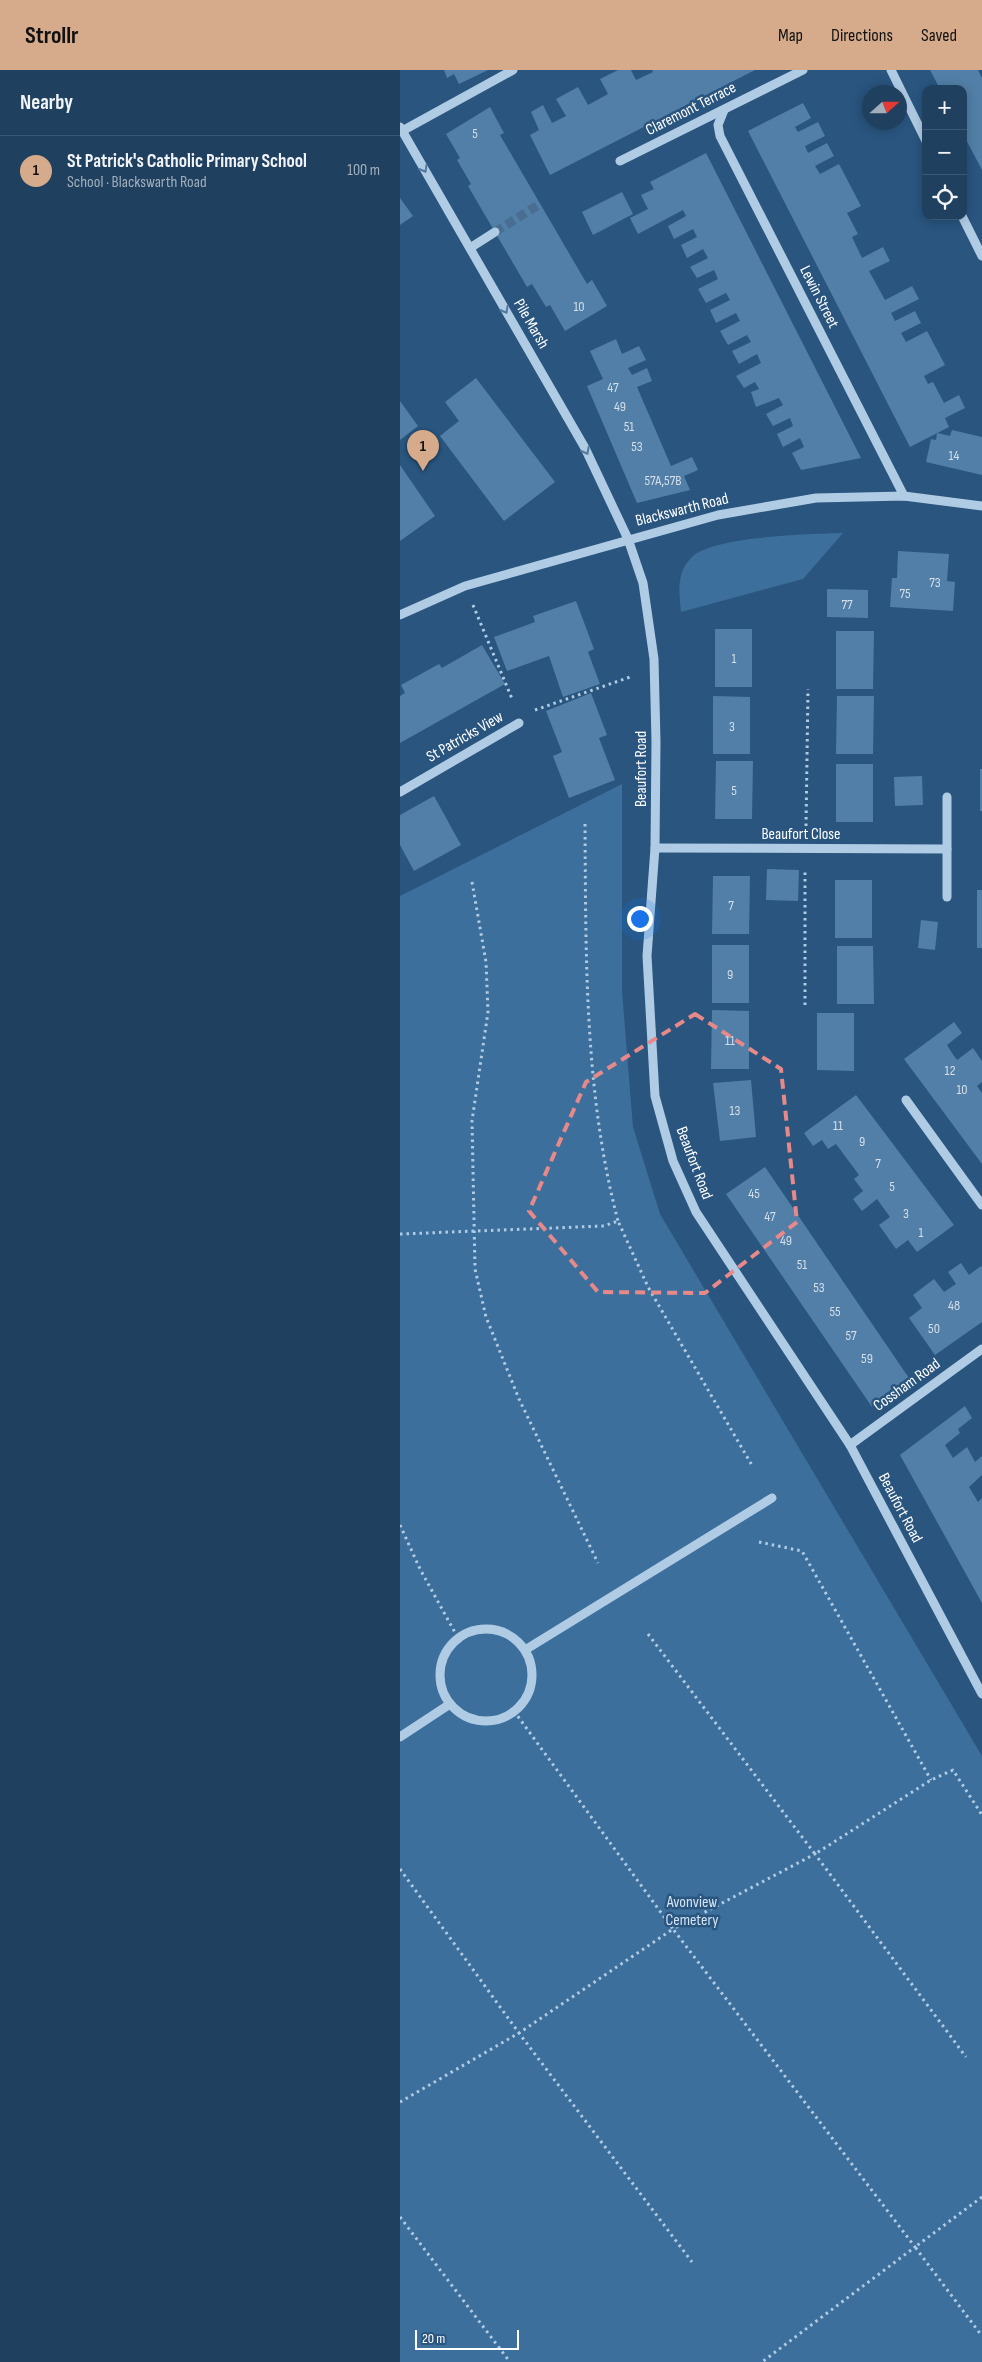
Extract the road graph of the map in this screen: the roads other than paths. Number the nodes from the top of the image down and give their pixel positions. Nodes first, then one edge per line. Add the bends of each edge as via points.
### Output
1 (513, 70) edge
2 (803, 70) edge
3 (891, 70) edge
4 (724, 110) junction
5 (401, 129) edge
6 (922, 133) edge
7 (620, 161) dead end
8 (964, 220) edge
9 (495, 232) tunnel mouth
10 (470, 248) junction
11 (982, 256) edge
12 (904, 496) junction
13 (982, 506) edge
14 (628, 540) junction
15 (400, 615) edge
16 (519, 719) road end
17 (400, 792) edge
18 (947, 797) dead end
19 (655, 848) junction
20 (947, 849) junction
21 (947, 898) dead end
22 (906, 1100) dead end
23 (982, 1205) edge
24 (982, 1349) edge
25 (850, 1445) junction
26 (772, 1498) dead end
27 (526, 1650) junction
28 (982, 1694) edge
29 (450, 1704) junction
30 (400, 1737) edge

1 - 5 street
2 - 4 street, Claremont Terrace
3 - 6 street
4 - 7 street, Claremont Terrace
4 - 12 street, Lewin Street via 718,124 720,136
5 -> 10 street, Pile Marsh
8 - 11 street
9 - 10 street
10 -> 14 street, Pile Marsh via 584,448
12 - 13 street, Blackswarth Road
12 - 14 street, Blackswarth Road via 816,498 718,515
14 - 15 street, Blackswarth Road via 465,586
14 - 19 street, Beaufort Road via 643,583 655,668
16 - 17 street, St Patricks View
18 - 20 street
19 - 20 street, Beaufort Close
19 - 25 street, Beaufort Road via 648,975 655,1096 673,1161 696,1212
20 - 21 street
22 - 23 street
24 - 25 street, Cossham Road
25 - 28 street, Beaufort Road
26 - 27 street
27 - 29 street via 532,1669 531,1689 514,1712 485,1722 465,1717
27 - 29 street via 502,1631 472,1631 458,1638 446,1652 440,1669 442,1688
29 - 30 street

